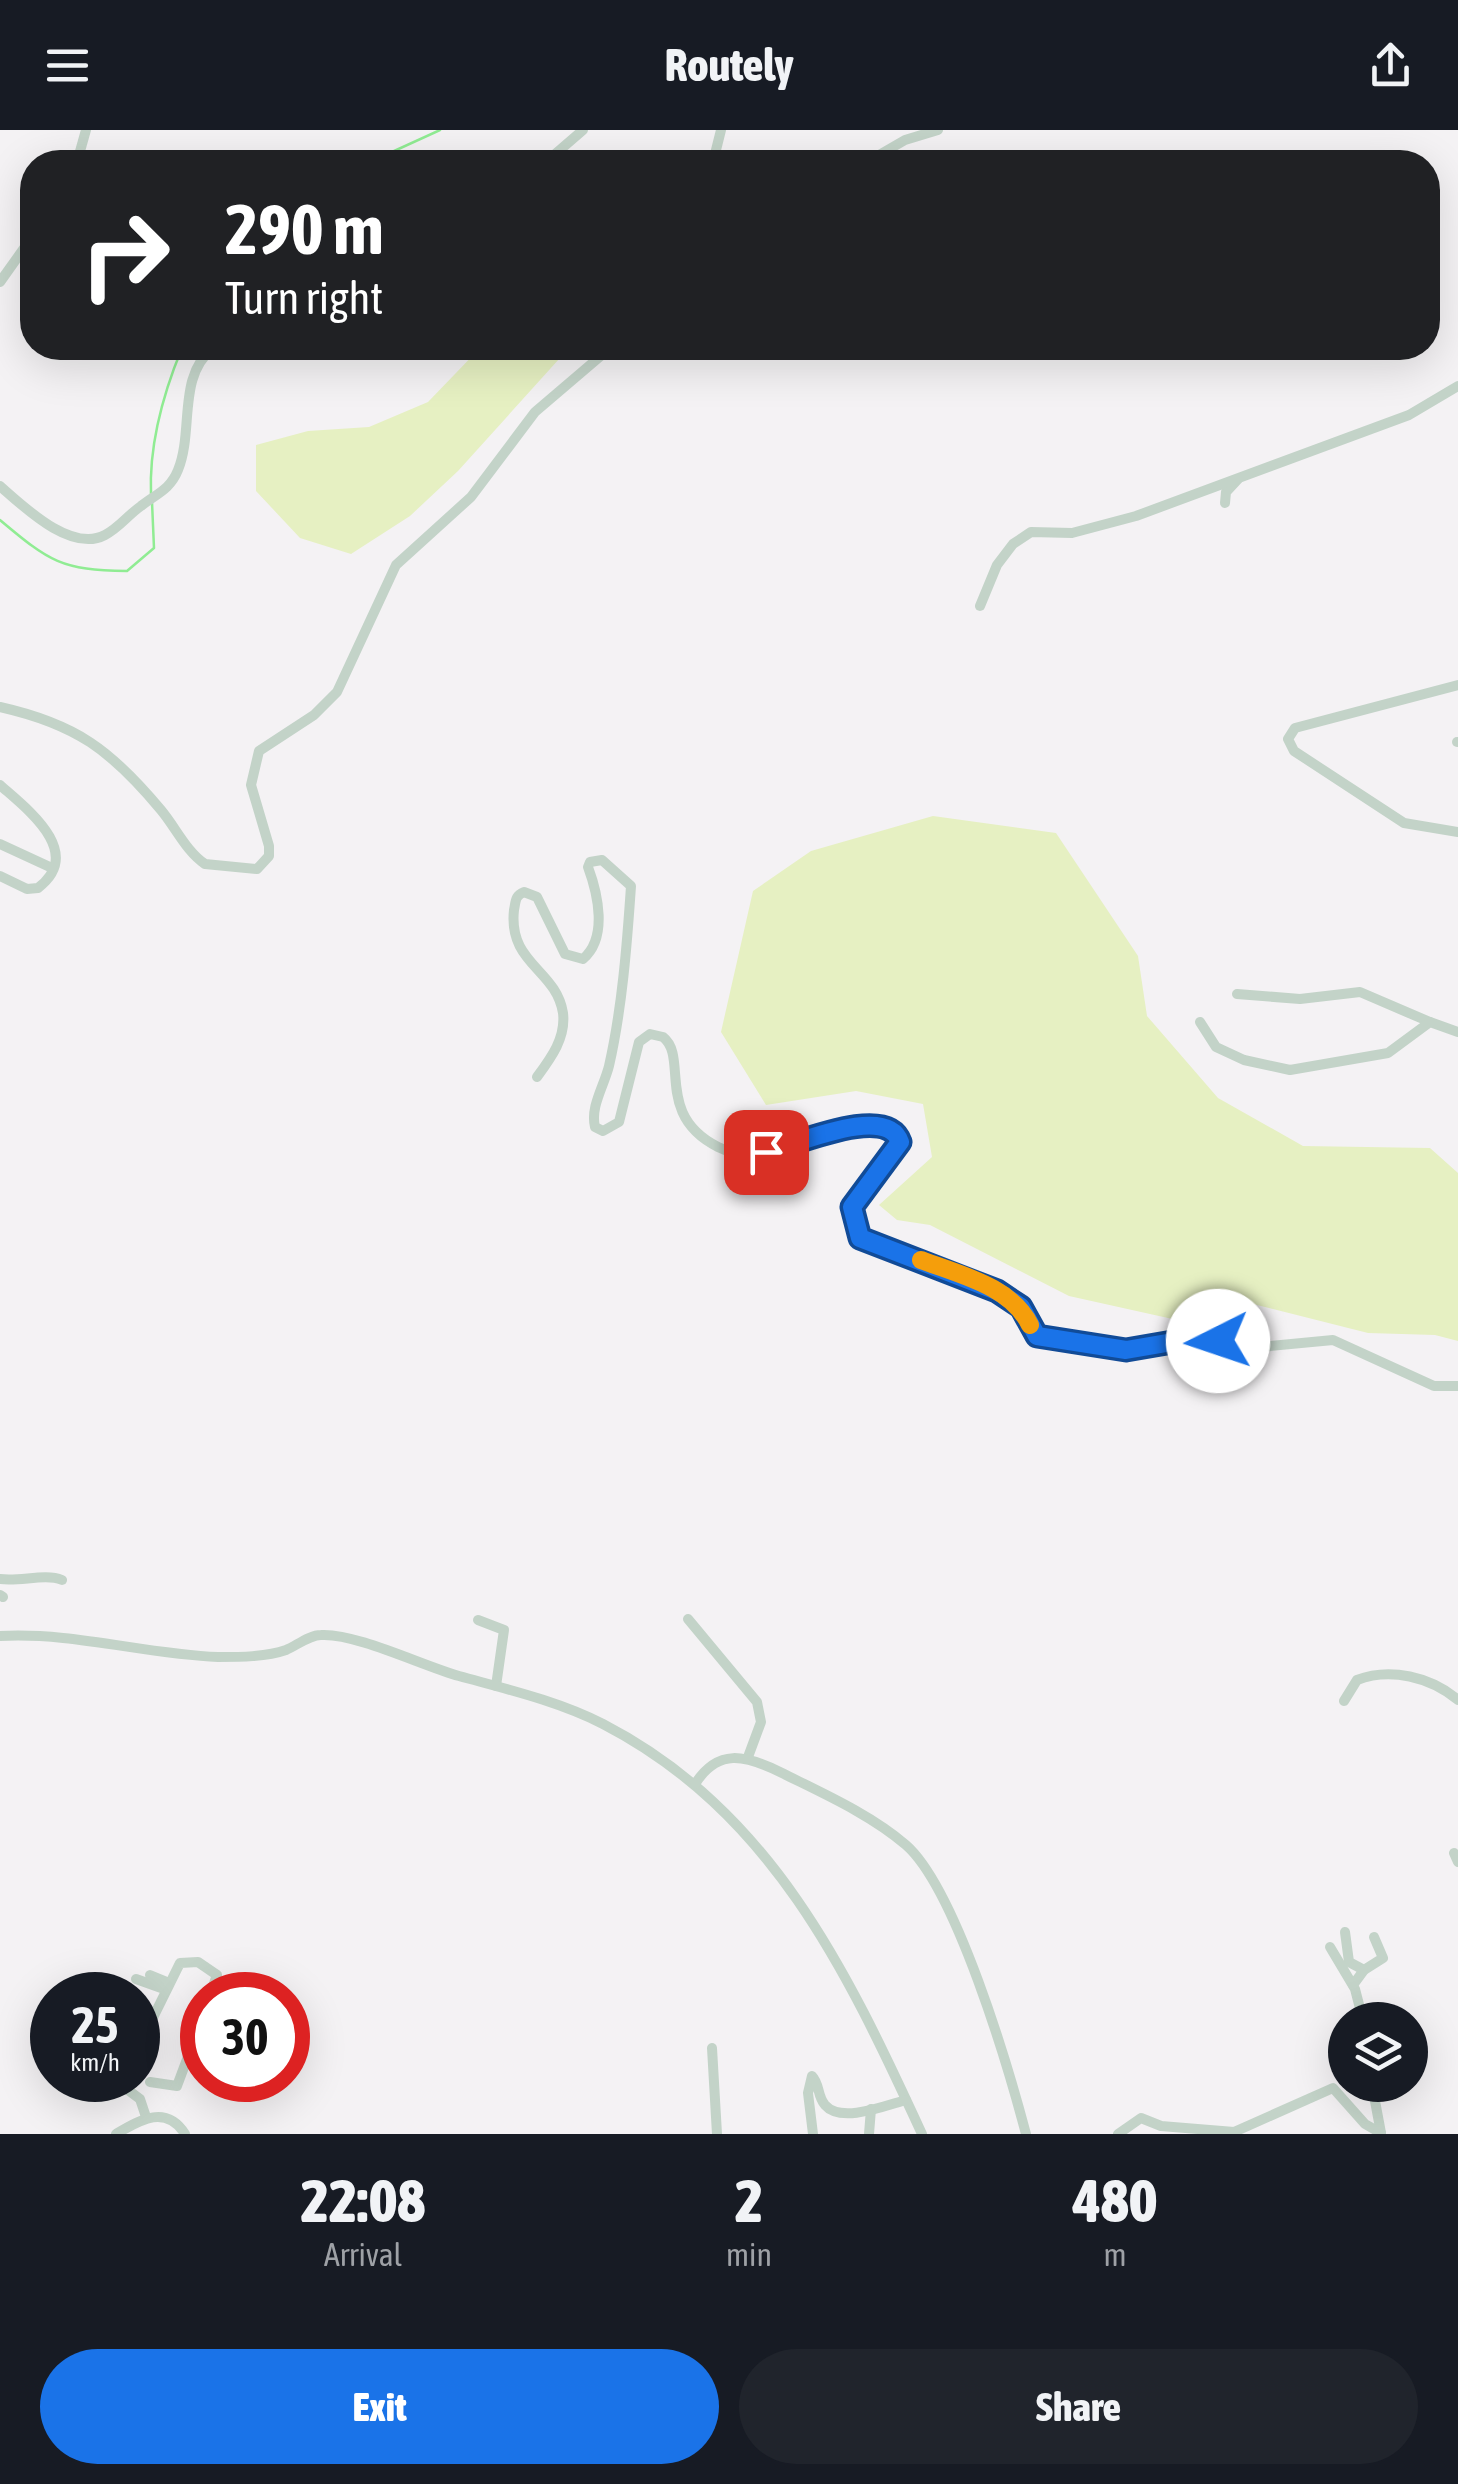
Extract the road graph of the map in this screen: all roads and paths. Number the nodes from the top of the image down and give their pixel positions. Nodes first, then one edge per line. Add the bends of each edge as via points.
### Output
1 (583, 130) edge
2 (938, 130) edge
3 (560, 150) edge
4 (888, 150) edge
5 (20, 254) edge
6 (0, 282) edge
7 (200, 360) edge
8 (596, 360) edge
9 (1458, 386) edge
10 (1242, 474) junction
11 (0, 486) edge
12 (1225, 503) dead end
13 (980, 606) dead end
14 (1458, 685) edge
15 (0, 707) edge
16 (0, 785) edge
17 (1458, 832) edge
18 (0, 844) edge
19 (52, 868) junction
20 (0, 876) edge
21 (1237, 994) dead end
22 (1200, 1022) dead end
23 (1430, 1022) junction
24 (1458, 1032) edge
25 (537, 1077) dead end
26 (1458, 1386) edge
27 (0, 1578) edge
28 (62, 1580) dead end
29 (688, 1619) dead end
30 (478, 1620) dead end
31 (0, 1636) edge
32 (496, 1686) junction
33 (1458, 1700) edge
34 (1344, 1701) dead end
35 (748, 1757) junction
36 (695, 1784) junction
37 (1345, 1932) dead end
38 (1374, 1937) dead end
39 (1330, 1947) dead end
40 (1364, 1970) junction
41 (212, 1972) edge
42 (160, 1982) edge
43 (160, 1985) edge
44 (1353, 1985) junction
45 (166, 1986) junction
46 (160, 1998) edge
47 (1358, 2002) edge
48 (712, 2048) dead end
49 (906, 2100) junction
50 (141, 2102) edge
51 (1375, 2102) edge
52 (871, 2109) junction
53 (146, 2116) junction
54 (116, 2134) edge
55 (185, 2134) edge
56 (717, 2134) edge
57 (813, 2134) edge
58 (869, 2134) edge
59 (922, 2134) edge
60 (1026, 2134) edge
61 (1118, 2134) edge
62 (1381, 2134) edge

1 - 3 street
2 - 4 street
5 - 6 street
7 - 11 street via 178,471 108,534 84,540 36,516
8 - 15 street via 535,412 470,496 396,565 337,692 258,751 251,785 269,846 257,868 205,864 160,807 90,740 54,720
9 - 10 street via 1409,414
10 - 12 street
10 - 13 street via 1072,534 1031,532 997,565
14 - 17 street via 1295,728 1288,739 1294,752 1397,820
16 - 19 street via 46,827 55,851
18 - 19 street
19 - 20 street via 33,890
21 - 23 street via 1300,999 1360,992
22 - 23 street via 1216,1047 1290,1070 1388,1053
23 - 24 street
25 - 26 street via 557,1046 564,1018 556,995 517,944 516,901 524,892 537,897 565,954 583,960 593,949 599,914 588,867 602,860 630,886 616,1020 595,1127 619,1122 638,1042 650,1034 663,1037 674,1050 676,1101 694,1129 717,1147 755,1154 862,1125 896,1132 896,1150 852,1207 860,1238 997,1291 1021,1307 1037,1336 1126,1350 1205,1338 1240,1349 1333,1340 1434,1386
27 - 28 street
29 - 35 street via 757,1702 760,1722
30 - 32 street via 504,1630
31 - 32 street via 57,1634 153,1653 228,1657 284,1650 320,1634
32 - 36 street via 601,1723
33 - 34 street via 1419,1678 1378,1674 1357,1680
35 - 36 street via 720,1759
35 - 60 street via 876,1824 925,1867 989,2013
36 - 49 street via 812,1916
37 - 40 street via 1349,1962
38 - 40 street via 1383,1958
39 - 44 street
40 - 44 street
41 - 45 street via 198,1962 180,1963
42 - 45 street
43 - 45 street
44 - 47 street
45 - 46 street
48 - 56 street
49 - 52 street
49 - 59 street
50 - 53 street
51 - 62 street
52 - 57 street via 832,2111 812,2076
52 - 58 street
53 - 54 street
53 - 55 street via 169,2119
61 - 62 street via 1142,2118 1161,2126 1234,2132 1326,2088 1339,2092

